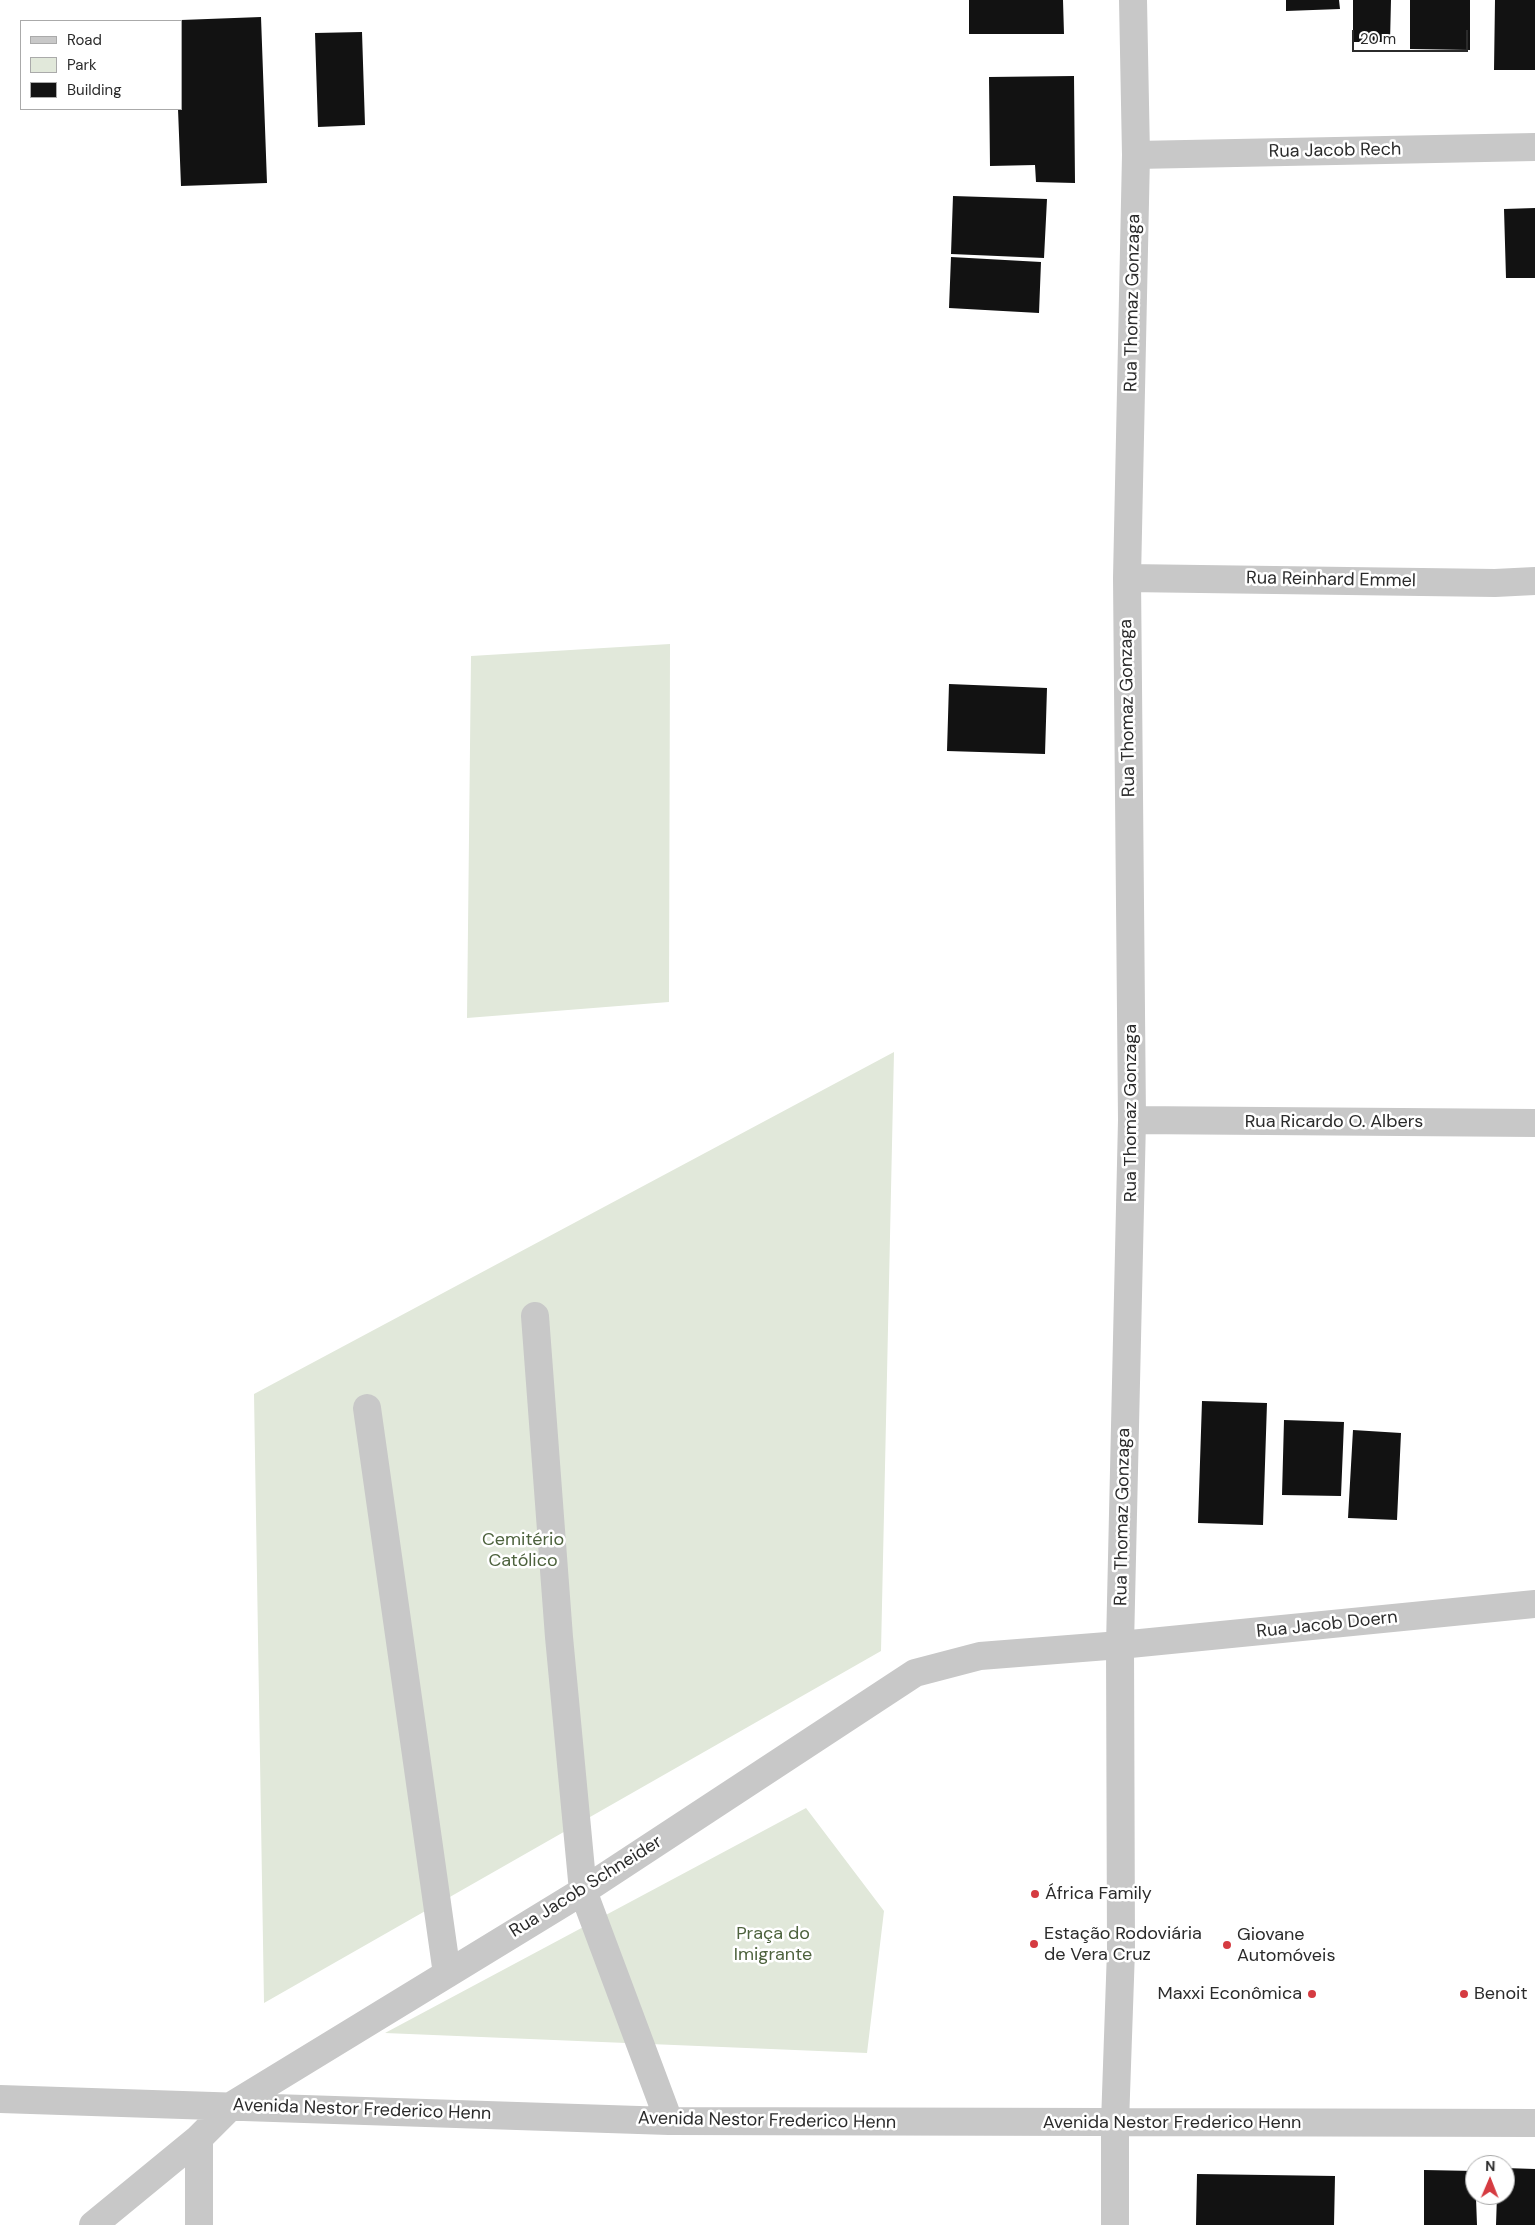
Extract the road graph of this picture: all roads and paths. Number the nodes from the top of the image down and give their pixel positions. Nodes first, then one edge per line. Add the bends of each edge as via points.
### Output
1 (1133, 0) edge
2 (1535, 148) edge
3 (1136, 155) junction
4 (1127, 578) junction
5 (1535, 581) edge
6 (1132, 1120) junction
7 (1535, 1123) edge
8 (535, 1316) dead end
9 (367, 1408) dead end
10 (1535, 1604) edge
11 (1120, 1645) junction
12 (583, 1891) junction
13 (447, 1974) junction
14 (0, 2099) edge
15 (232, 2106) junction
16 (669, 2120) junction
17 (1115, 2123) junction
18 (1535, 2123) edge
19 (199, 2138) junction
20 (93, 2225) edge
21 (199, 2225) edge
22 (1115, 2225) edge

1 - 3 street, Rua Thomaz Gonzaga
2 - 3 street, Rua Jacob Rech
3 - 4 street, Rua Thomaz Gonzaga
4 - 5 street, Rua Reinhard Emmel
4 - 6 street, Rua Thomaz Gonzaga
6 - 7 street, Rua Ricardo O. Albers
6 - 11 street, Rua Thomaz Gonzaga
8 - 12 street via 559,1637
9 - 13 street
10 - 11 street, Rua Jacob Doern
11 - 12 street, Rua Jacob Schneider via 980,1656 915,1673
11 - 17 street, Rua Thomaz Gonzaga via 1121,1950
12 - 13 street, Rua Jacob Schneider
12 - 16 street
13 - 15 street, Rua Jacob Schneider
14 - 15 street, Avenida Nestor Frederico Henn
15 - 16 street, Avenida Nestor Frederico Henn
15 - 19 street, Rua Jacob Schneider
16 - 17 street, Avenida Nestor Frederico Henn
17 - 18 street, Avenida Nestor Frederico Henn
17 - 22 street, Rua Thomaz Gonzaga
19 - 20 street, Rua Jacob Schneider
19 - 21 street

